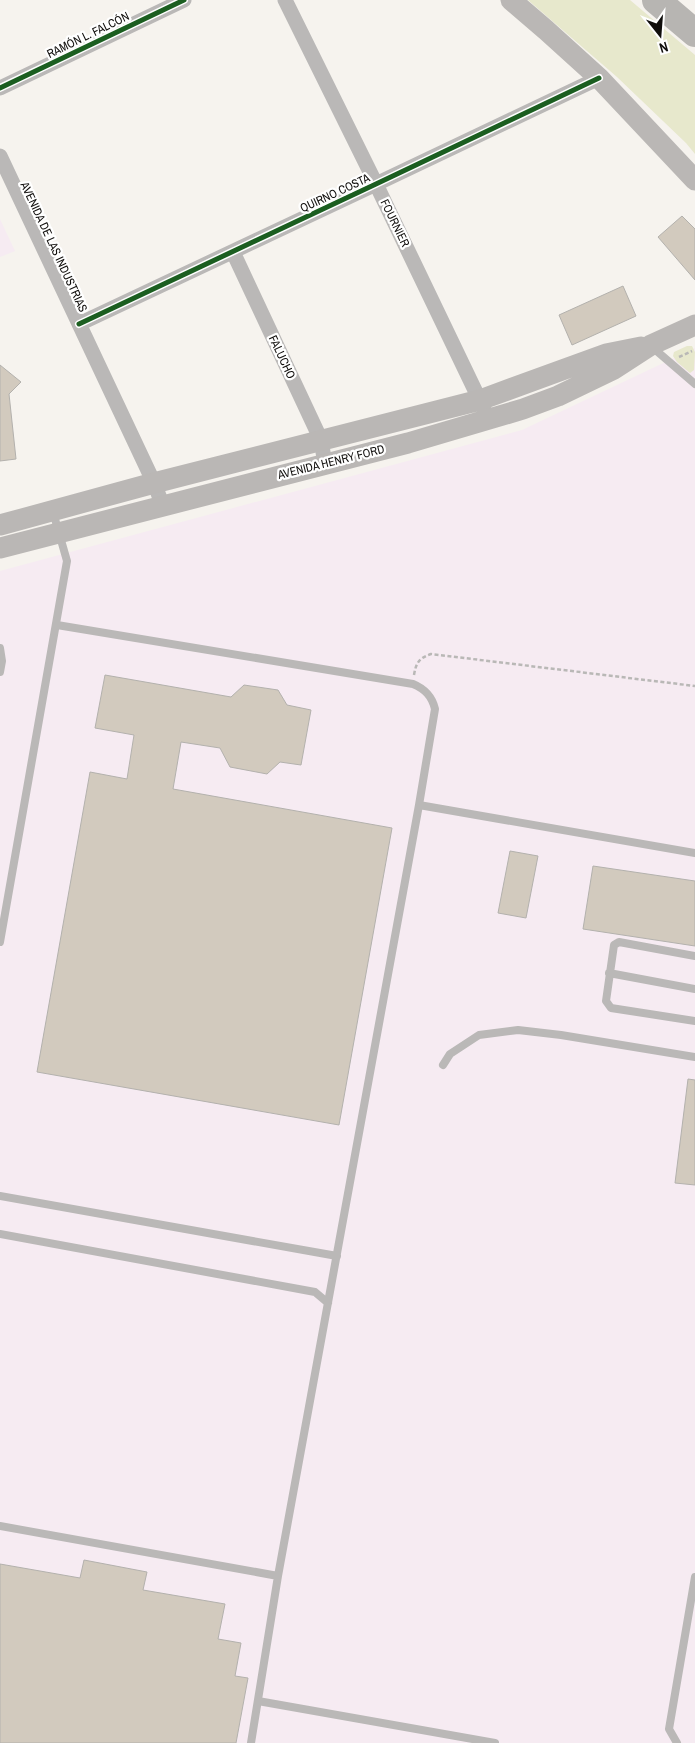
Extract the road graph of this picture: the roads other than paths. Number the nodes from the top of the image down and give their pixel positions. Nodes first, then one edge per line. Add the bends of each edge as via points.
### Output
1 (184, 0) edge
2 (286, 0) edge
3 (511, 0) edge
4 (656, 0) edge
5 (695, 33) edge
6 (598, 78) junction
7 (0, 88) edge
8 (0, 156) edge
9 (695, 180) edge
10 (376, 184) junction
11 (233, 252) junction
12 (79, 324) junction
13 (695, 325) edge
14 (651, 345) junction
15 (695, 384) edge
16 (480, 400) junction
17 (488, 420) junction
18 (321, 440) junction
19 (325, 464) junction
20 (154, 483) junction
21 (163, 506) junction
22 (53, 511) junction
23 (0, 525) edge
24 (59, 532) junction
25 (0, 548) edge
26 (57, 625) junction
27 (0, 648) edge
28 (0, 672) edge
29 (419, 804) junction
30 (695, 853) edge
31 (0, 942) edge
32 (695, 956) edge
33 (610, 973) junction
34 (695, 989) edge
35 (695, 1021) edge
36 (695, 1057) edge
37 (443, 1065) dead end
38 (0, 1196) edge
39 (0, 1234) edge
40 (337, 1256) junction
41 (328, 1302) junction
42 (0, 1526) edge
43 (278, 1576) junction
44 (695, 1577) edge
45 (258, 1701) junction
46 (251, 1743) edge
47 (495, 1743) edge
48 (677, 1743) edge

1 - 7 street, RAMÓN L. FALCÓN
2 - 10 street, FOURNIER
3 - 6 main road
4 - 5 highway
6 - 9 main road
6 - 10 street, QUIRNO COSTA
8 - 12 street, AVENIDA DE LAS INDUSTRIAS
10 - 11 street, QUIRNO COSTA
10 - 16 street, FOURNIER
11 - 12 street, QUIRNO COSTA
11 - 18 street, FALUCHO
12 - 20 street, AVENIDA DE LAS INDUSTRIAS
13 - 14 main road, AVENIDA HENRY FORD
14 - 15 lane
14 - 16 main road, AVENIDA HENRY FORD via 606,354
14 - 17 main road, AVENIDA HENRY FORD via 614,369 558,396
16 - 17 street, FOURNIER
16 - 18 main road, AVENIDA HENRY FORD
17 - 19 main road, AVENIDA HENRY FORD
18 - 19 street, FALUCHO
18 - 20 main road, AVENIDA HENRY FORD
19 - 21 main road, AVENIDA HENRY FORD
20 - 21 street, AVENIDA DE LAS INDUSTRIAS
20 - 22 main road, AVENIDA HENRY FORD
21 - 24 main road, AVENIDA HENRY FORD
22 - 23 main road, AVENIDA HENRY FORD
22 - 24 lane
24 - 25 main road, AVENIDA HENRY FORD
24 - 26 lane via 67,561
26 - 29 lane via 422,688 433,701 435,709
26 - 31 lane
27 - 28 lane
29 - 30 lane
29 - 40 lane
32 - 33 lane via 619,942 614,945
33 - 34 lane
33 - 35 lane via 606,1001 610,1008
36 - 37 lane via 561,1034 518,1030 479,1035 450,1054
38 - 40 lane
39 - 41 lane via 315,1292
40 - 41 lane
41 - 43 lane
42 - 43 lane
43 - 45 lane
44 - 48 lane via 669,1729
45 - 46 lane
45 - 47 lane

